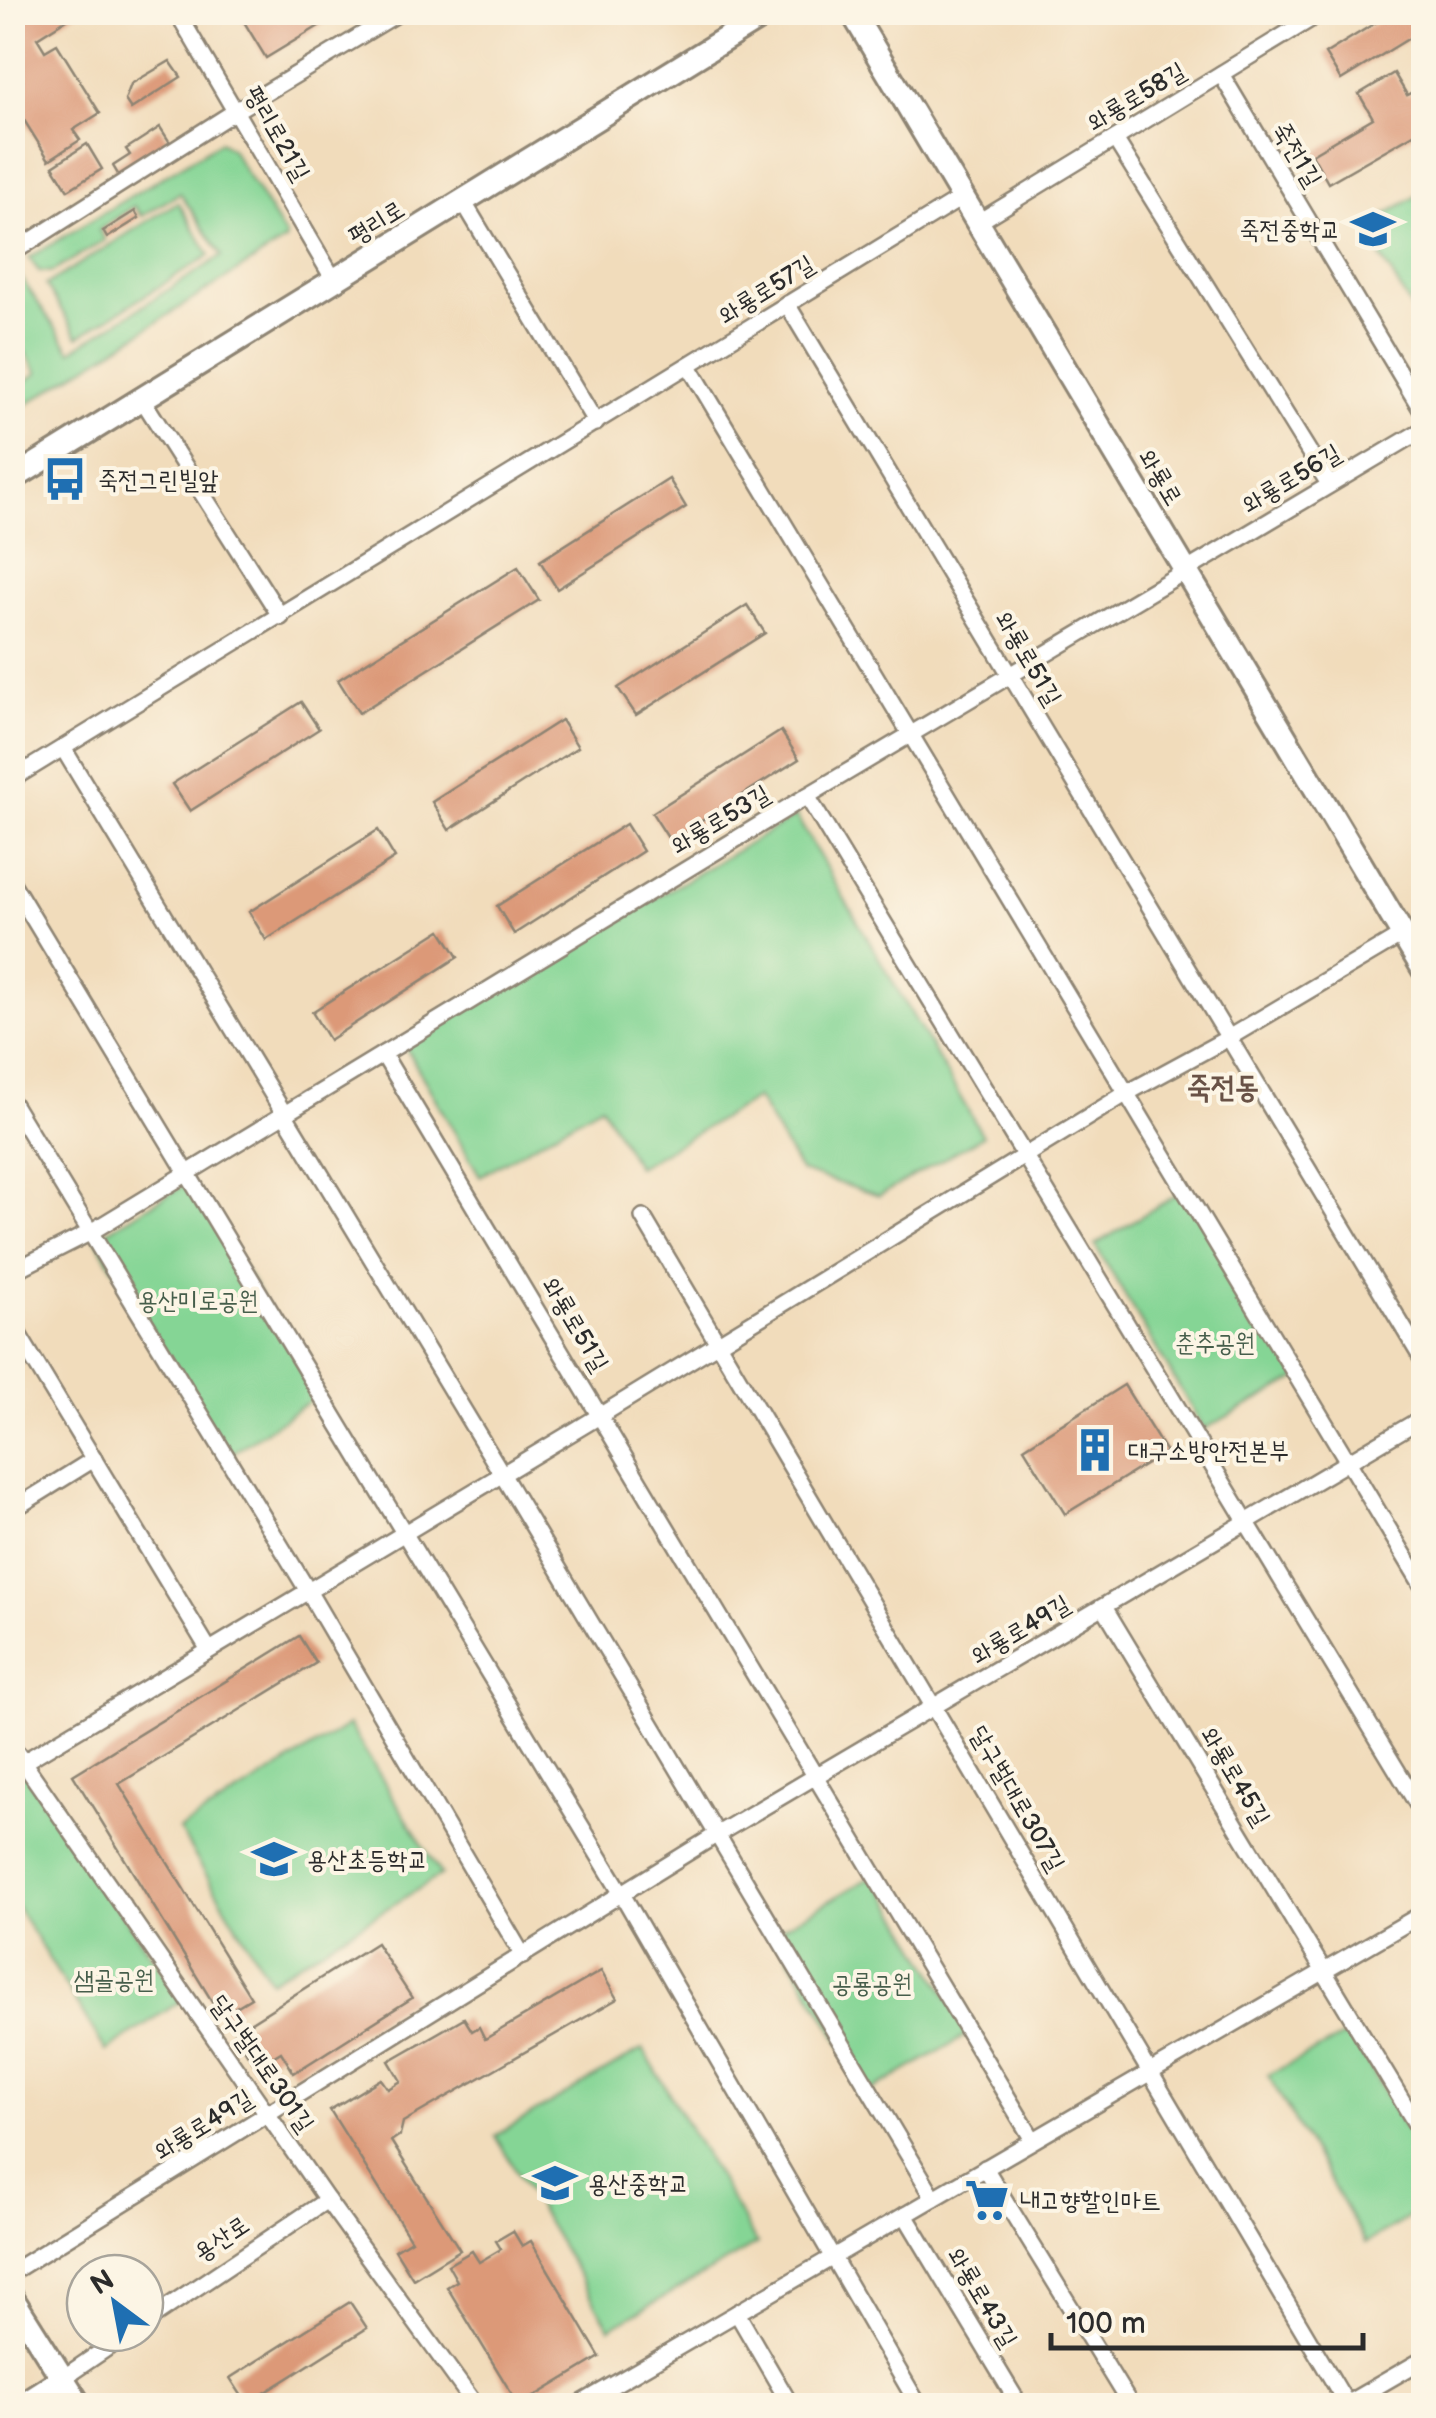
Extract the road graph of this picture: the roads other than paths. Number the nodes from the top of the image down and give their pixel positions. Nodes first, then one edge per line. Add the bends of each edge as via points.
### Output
1 (177, 12) edge
2 (400, 12) edge
3 (768, 12) edge
4 (852, 12) edge
5 (1322, 12) edge
6 (1222, 74) junction
7 (237, 110) junction
8 (1115, 138) junction
9 (962, 198) junction
10 (463, 201) junction
11 (976, 223) junction
12 (12, 253) edge
13 (334, 280) junction
14 (788, 304) junction
15 (689, 366) junction
16 (142, 399) junction
17 (1424, 414) edge
18 (596, 422) junction
19 (1424, 429) edge
20 (12, 479) edge
21 (1329, 484) junction
22 (1184, 570) junction
23 (281, 617) junction
24 (1010, 676) junction
25 (909, 736) junction
26 (63, 748) junction
27 (12, 779) edge
28 (806, 796) junction
29 (12, 883) edge
30 (1402, 935) junction
31 (1424, 970) edge
32 (1230, 1037) junction
33 (384, 1054) junction
34 (1127, 1094) junction
35 (12, 1103) edge
36 (284, 1114) junction
37 (1027, 1155) junction
38 (188, 1173) junction
39 (643, 1217) dead end
40 (89, 1232) junction
41 (12, 1272) edge
42 (12, 1324) edge
43 (719, 1340) junction
44 (1424, 1362) edge
45 (602, 1415) junction
46 (1424, 1417) edge
47 (94, 1459) junction
48 (1349, 1462) junction
49 (502, 1474) junction
50 (12, 1510) edge
51 (1248, 1522) junction
52 (406, 1532) junction
53 (1424, 1588) edge
54 (308, 1591) junction
55 (1104, 1608) junction
56 (210, 1650) junction
57 (937, 1707) junction
58 (12, 1746) edge
59 (18, 1766) edge
60 (817, 1778) junction
61 (1424, 1815) edge
62 (716, 1836) junction
63 (622, 1894) junction
64 (1422, 1916) edge
65 (523, 1956) junction
66 (1326, 1970) junction
67 (1150, 2072) junction
68 (268, 2112) junction
69 (1424, 2137) edge
70 (1033, 2140) junction
71 (985, 2168) junction
72 (934, 2198) junction
73 (327, 2200) junction
74 (904, 2214) junction
75 (833, 2256) junction
76 (12, 2272) edge
77 (12, 2298) edge
78 (165, 2309) edge
79 (737, 2313) junction
80 (99, 2353) edge
81 (1424, 2359) edge
82 (62, 2378) junction
83 (782, 2402) edge
84 (1346, 2405) edge
85 (19, 2406) edge
86 (80, 2406) edge
87 (476, 2406) edge
88 (577, 2406) edge
89 (919, 2406) edge
90 (1020, 2406) edge
91 (1131, 2406) edge

1 - 7 street, 평리로21길
2 - 7 street
3 - 10 main road, 평리로
4 - 9 main road, 와룡로
5 - 6 street, 와룡로58길
6 - 8 street, 와룡로58길
6 - 17 street, 죽전1길
7 - 12 street
7 - 13 street, 평리로21길
8 - 11 street, 와룡로58길
8 - 21 street
9 - 11 main road, 와룡로
9 - 14 street, 와룡로57길
10 - 13 main road, 평리로
10 - 18 street
11 - 22 main road, 와룡로
13 - 16 main road, 평리로
14 - 15 street, 와룡로57길
14 - 24 street, 와룡로51길
15 - 18 street, 와룡로57길
15 - 25 street
16 - 20 main road, 평리로
16 - 23 street
18 - 23 street, 와룡로57길
19 - 21 street, 와룡로56길
21 - 22 street, 와룡로56길
22 - 24 street, 와룡로53길
22 - 30 main road, 와룡로
23 - 26 street, 와룡로57길
24 - 25 street, 와룡로53길
24 - 32 street, 와룡로51길
25 - 28 street, 와룡로53길
25 - 34 street
26 - 27 street, 와룡로57길
26 - 36 street
28 - 33 street, 와룡로53길
28 - 37 street
29 - 38 street
30 - 31 main road, 와룡로
30 - 32 street
32 - 34 street
32 - 44 street
33 - 36 street, 와룡로53길
33 - 45 street, 와룡로51길
34 - 37 street
34 - 48 street
35 - 40 street
36 - 38 street, 와룡로53길
36 - 49 street
37 - 43 street
37 - 51 street
38 - 40 street, 와룡로53길
38 - 52 street
39 - 43 street, 달구벌대로307길
40 - 41 street, 와룡로53길
40 - 54 street
42 - 47 street
43 - 45 street
43 - 57 street, 달구벌대로307길
45 - 49 street
45 - 60 street
46 - 48 street, 와룡로49길
47 - 50 street
47 - 56 street
48 - 51 street, 와룡로49길
48 - 53 street
49 - 52 street
49 - 62 street
51 - 55 street, 와룡로49길
51 - 61 street
52 - 54 street
52 - 63 street
54 - 56 street
54 - 65 street
55 - 57 street, 와룡로49길
55 - 66 street, 와룡로45길
56 - 59 street
57 - 60 street, 와룡로49길
57 - 67 street, 달구벌대로307길
58 - 59 street, 달구벌대로301길
59 - 68 street, 달구벌대로301길
60 - 62 street, 와룡로49길
60 - 70 street
62 - 63 street, 와룡로49길
62 - 72 street
63 - 65 street, 와룡로49길
63 - 75 street
64 - 66 street
65 - 68 street, 와룡로49길
66 - 67 street
66 - 69 street
67 - 70 street
67 - 84 street, 달구벌대로307길
68 - 73 street, 달구벌대로301길
68 - 76 street, 와룡로49길
70 - 71 street
71 - 72 street
71 - 91 street
72 - 74 street
73 - 78 street, 용산로
73 - 87 street, 달구벌대로301길
74 - 75 street
74 - 90 street, 와룡로43길
75 - 79 street
75 - 89 street
77 - 82 main road
79 - 83 street
79 - 88 street
80 - 82 street
81 - 84 street
82 - 85 main road
82 - 86 main road

